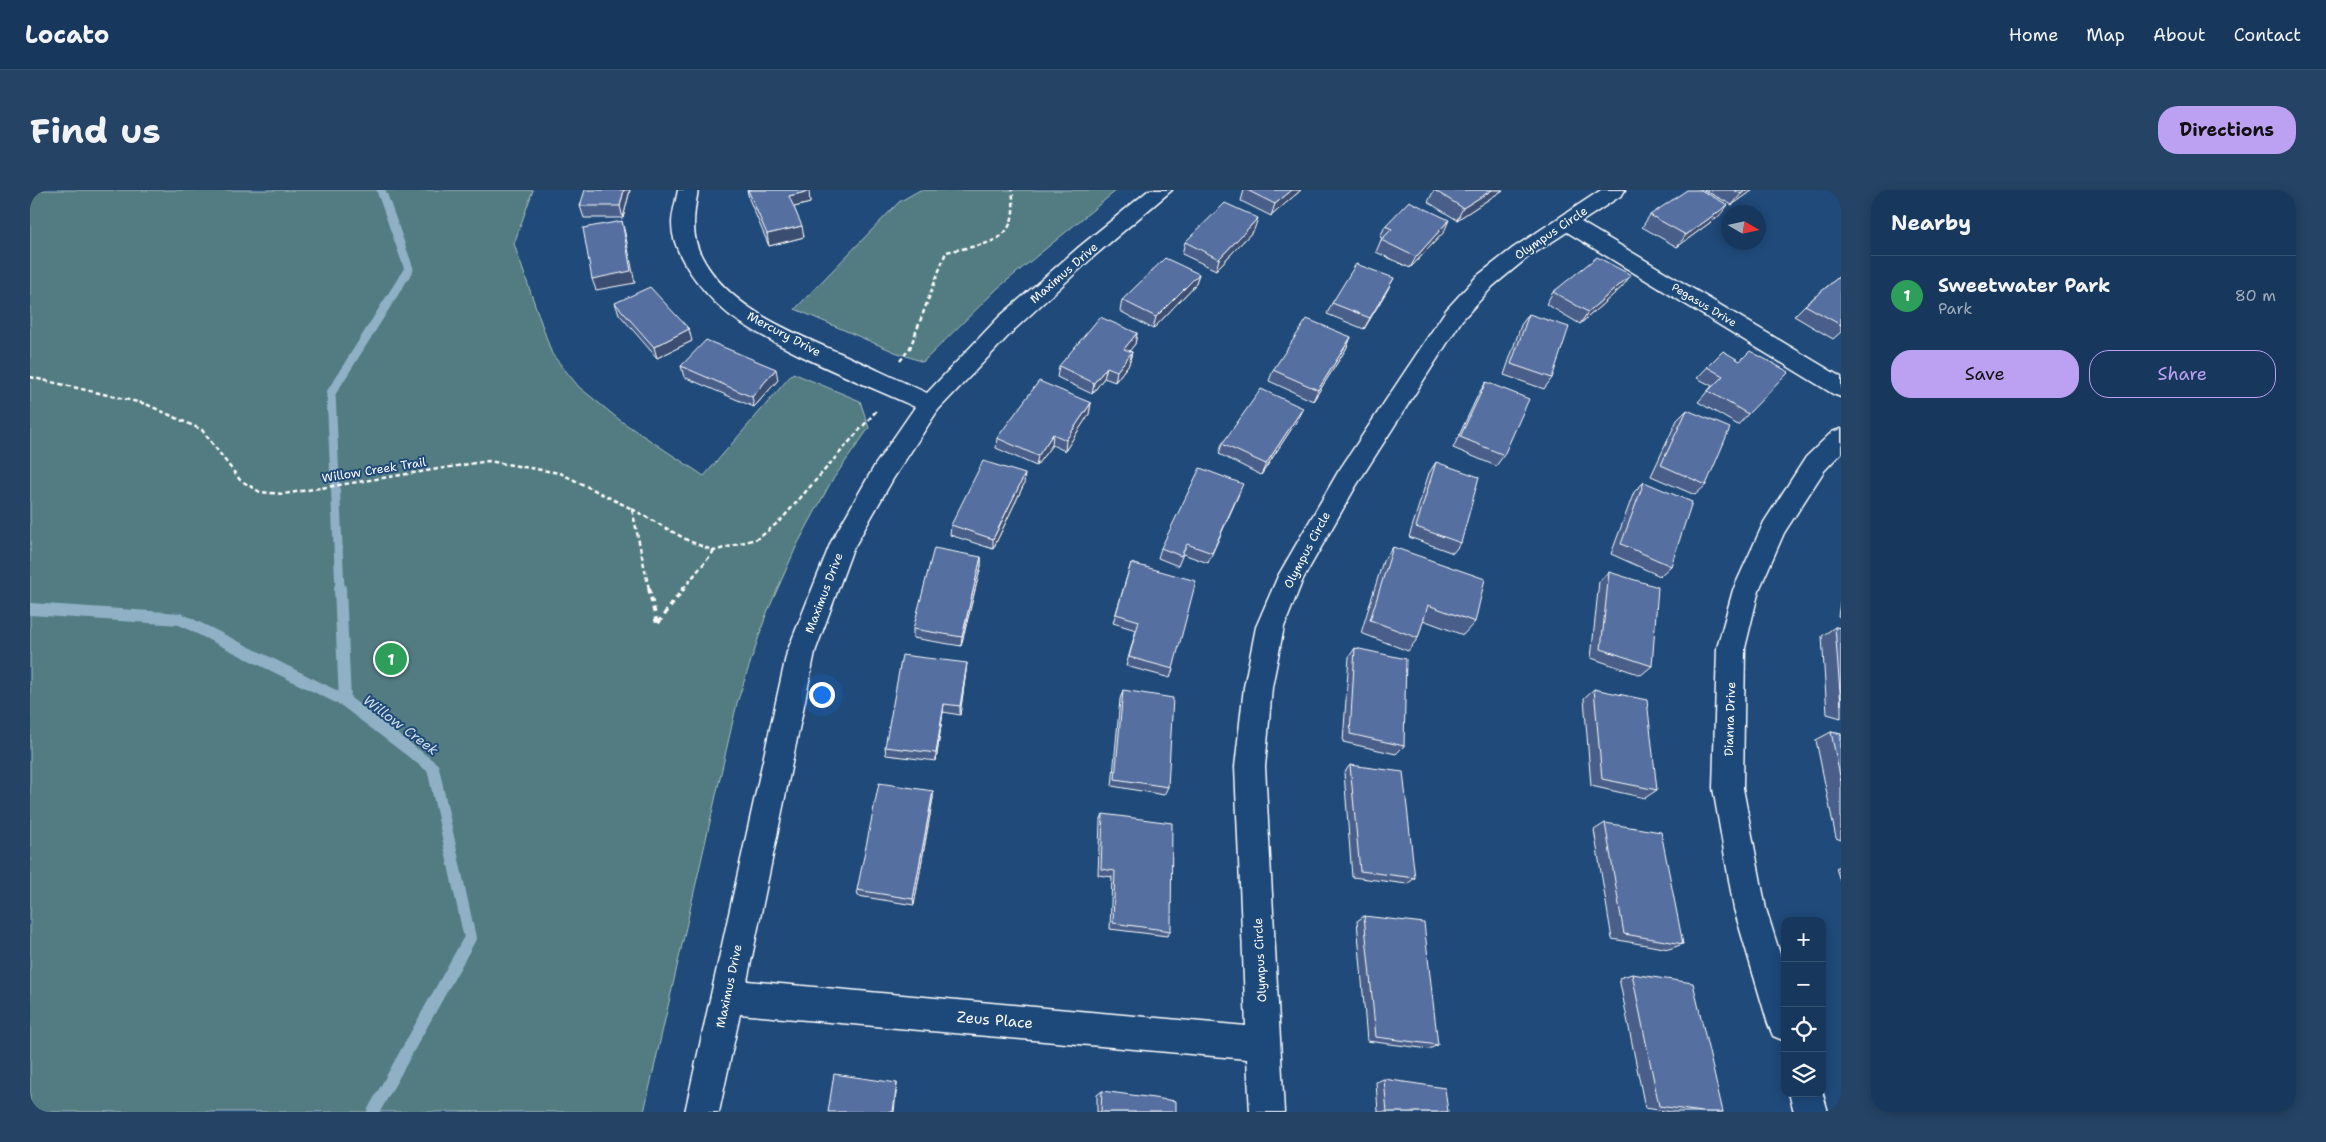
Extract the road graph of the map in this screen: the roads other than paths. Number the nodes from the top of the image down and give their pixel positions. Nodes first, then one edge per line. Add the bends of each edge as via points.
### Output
1 (688, 190) edge
2 (1162, 190) edge
3 (1615, 190) edge
4 (1568, 223) junction
5 (1841, 388) edge
6 (930, 404) junction
7 (1841, 438) edge
8 (726, 996) junction
9 (1781, 1011) edge
10 (1264, 1044) junction
11 (1807, 1097) edge
12 (702, 1112) edge
13 (1267, 1112) edge
14 (1811, 1112) edge

1 - 6 street, Mercury Drive via 682,224 691,258 716,291 747,317 783,337
2 - 6 street, Maximus Drive via 1007,323
3 - 4 street, Olympus Circle
4 - 5 street, Pegasus Drive
4 - 10 street, Olympus Circle via 1520,253 1485,281 1454,315 1347,478 1291,576 1270,627 1258,687 1250,767
6 - 8 street, Maximus Drive via 884,472 840,549 801,652
7 - 9 street, Dianna Drive via 1815,464 1773,529 1746,590 1731,648 1728,788 1750,909
8 - 10 street, Zeus Place
8 - 12 street, Maximus Drive
10 - 13 street, Olympus Circle
11 - 14 street

